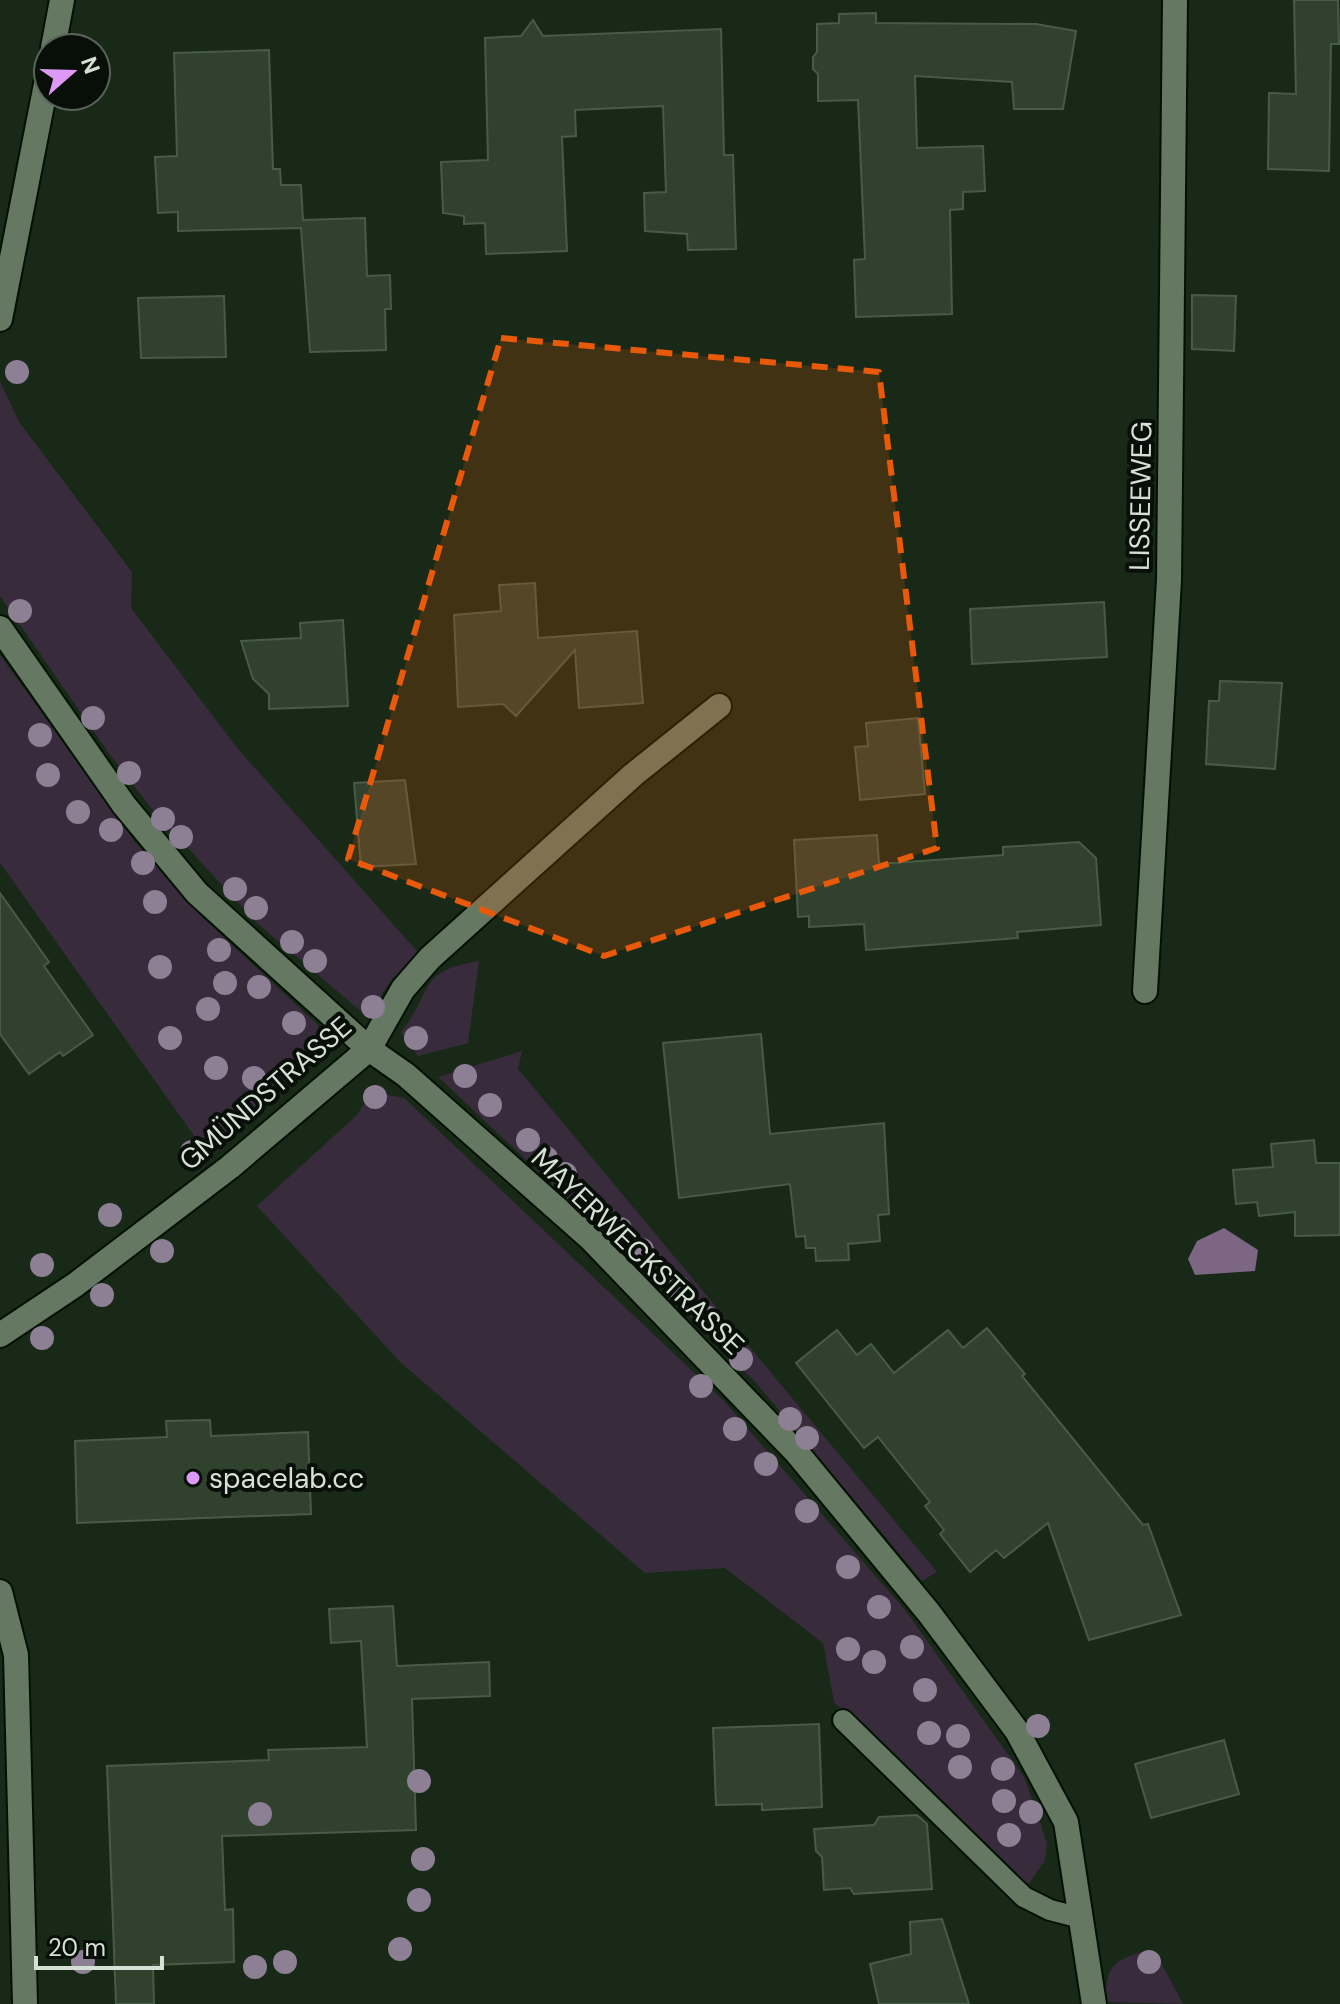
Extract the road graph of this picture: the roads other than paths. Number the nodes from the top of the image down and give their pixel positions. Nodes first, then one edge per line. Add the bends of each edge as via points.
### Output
1 (62, 0) edge
2 (1175, 0) edge
3 (56, 32) edge
4 (41, 112) edge
5 (0, 319) edge
6 (0, 628) edge
7 (719, 706) dead end
8 (1145, 991) dead end
9 (369, 1049) junction
10 (0, 1335) edge
11 (0, 1592) edge
12 (843, 1720) dead end
13 (1081, 1918) junction
14 (25, 2004) edge
15 (1094, 2004) edge

1 - 3 street
2 - 8 street, LISSEEWEG via 1169,580
4 - 5 street
6 - 9 street, MAYERWECKSTRASSE via 124,805 197,893
7 - 9 street, GMÜNDSTRASSE via 633,775 430,958 403,989
9 - 10 street, GMÜNDSTRASSE via 218,1176
9 - 13 street, MAYERWECKSTRASSE via 406,1075 590,1238 797,1453 929,1613 1017,1731 1066,1822
11 - 14 street via 16,1655
12 - 13 lane via 1024,1897
13 - 15 street, MAYERWECKSTRASSE

